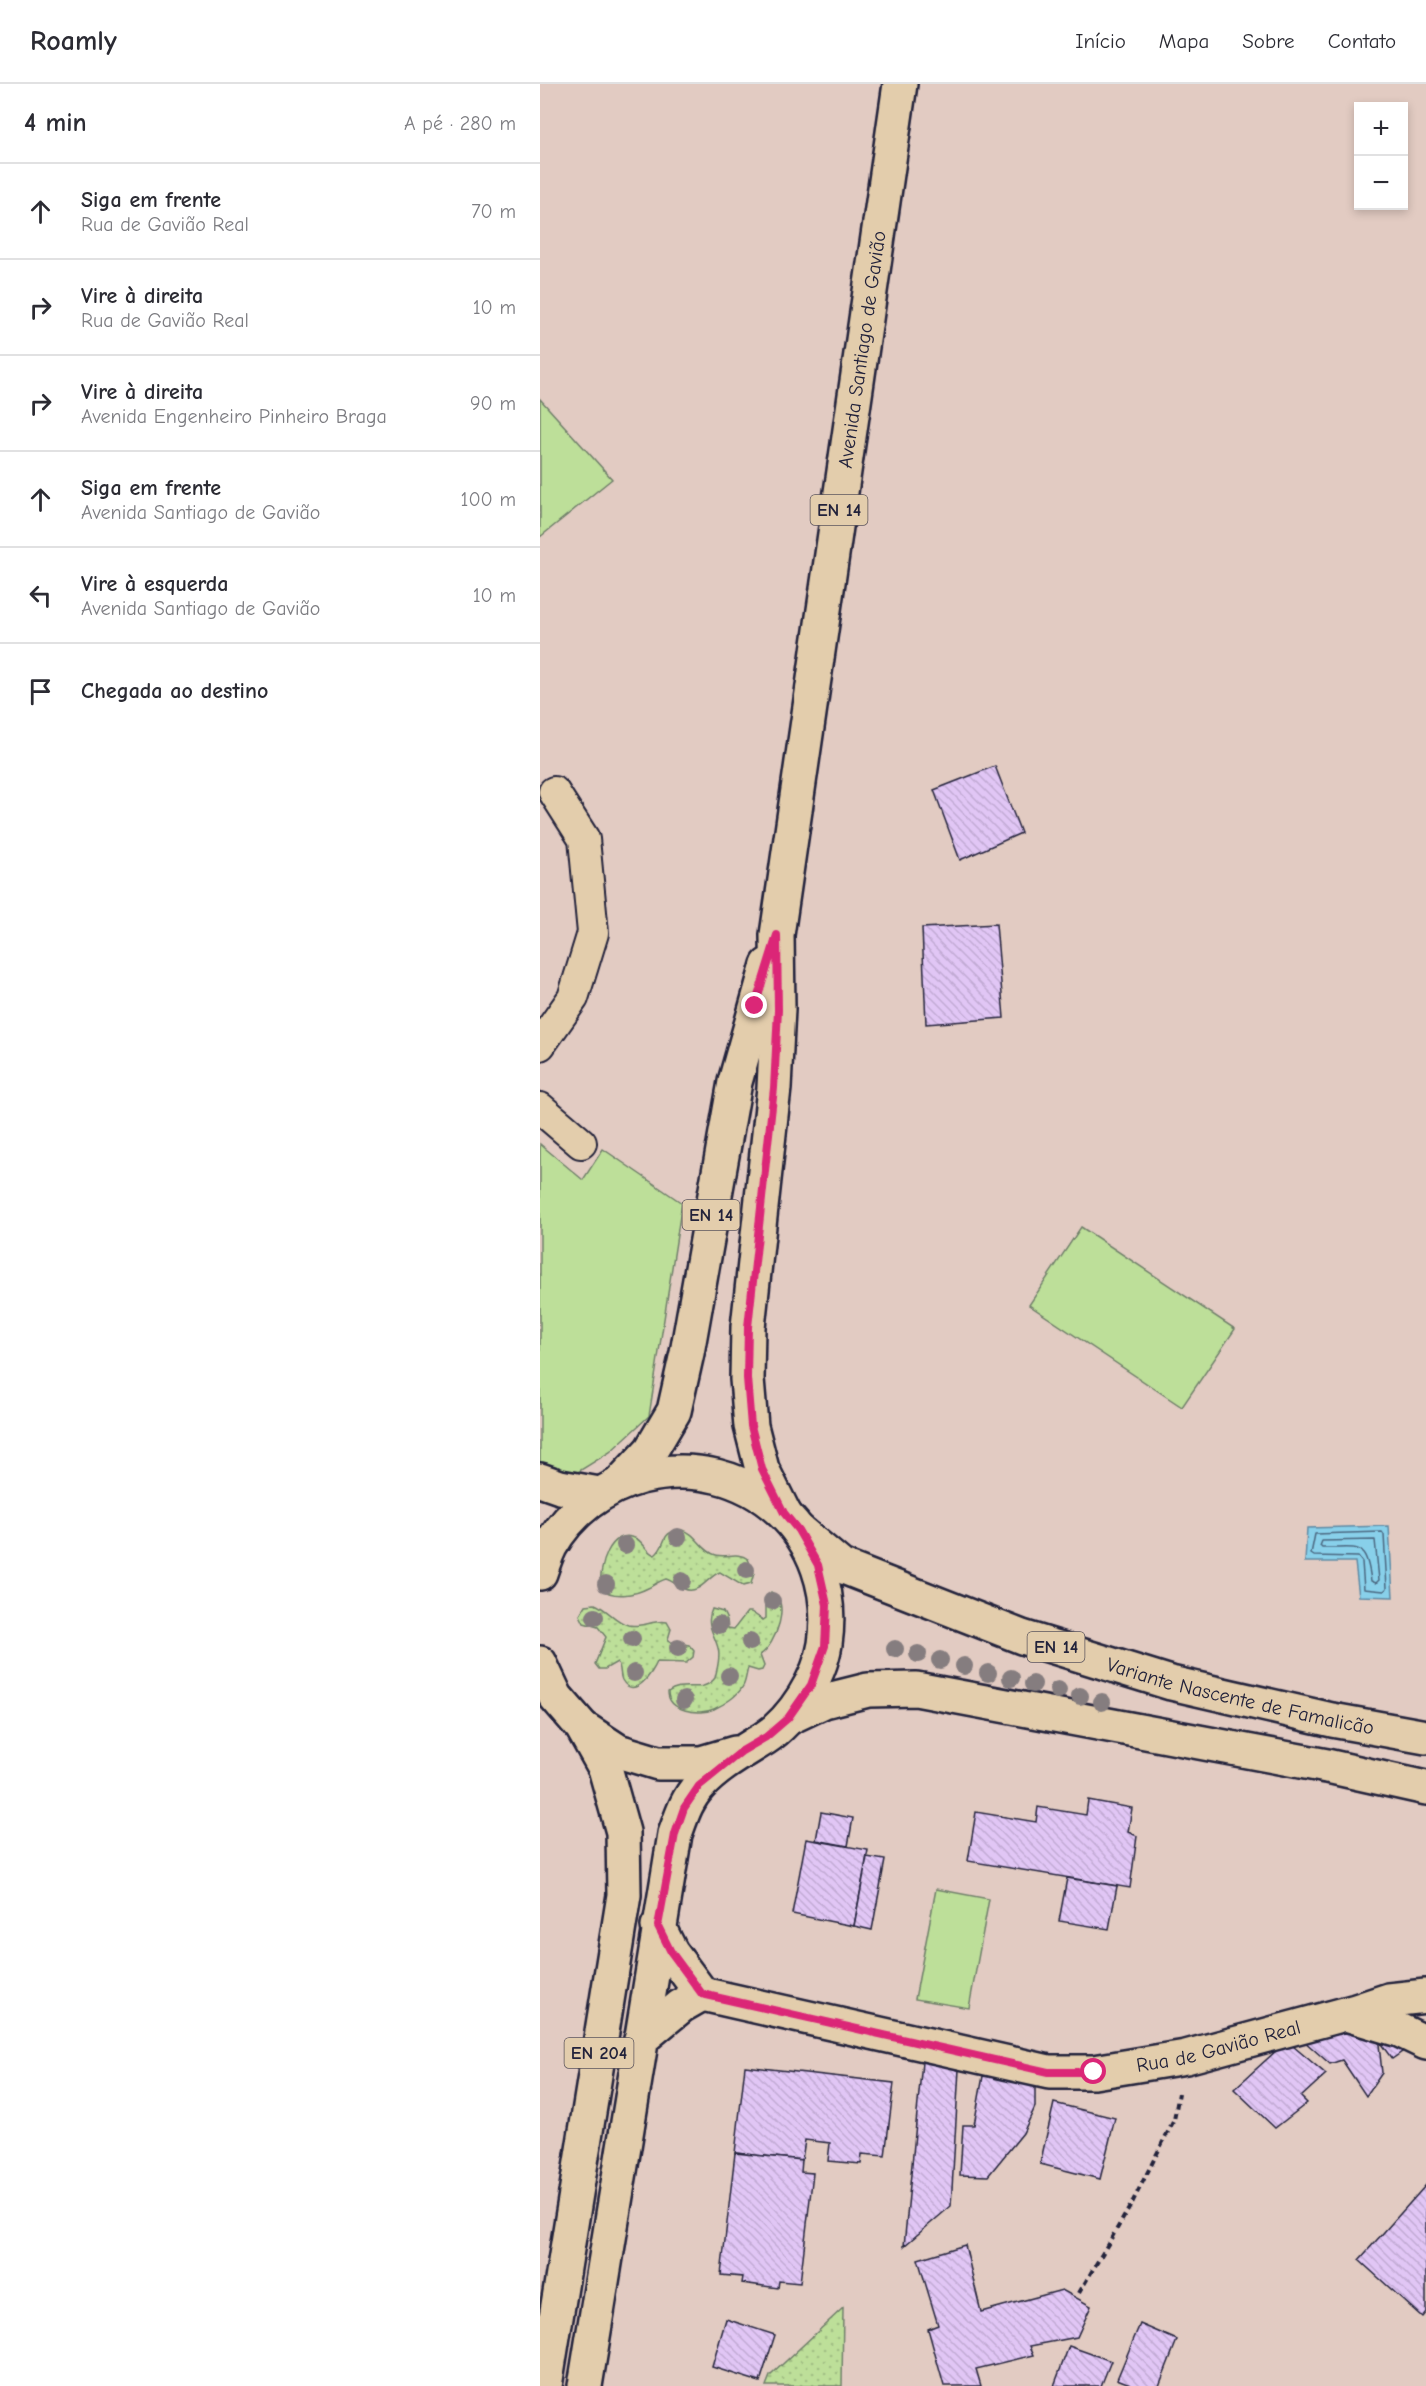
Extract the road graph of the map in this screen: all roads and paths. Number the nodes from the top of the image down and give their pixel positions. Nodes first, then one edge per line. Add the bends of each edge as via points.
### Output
1 (900, 84) edge
2 (554, 792) dead end
3 (777, 935) junction
4 (540, 1045) edge
5 (540, 1108) edge
6 (581, 1143) dead end
7 (540, 1480) edge
8 (610, 1488) junction
9 (791, 1522) junction
10 (540, 1573) edge
11 (540, 1663) edge
12 (788, 1718) junction
13 (582, 1727) junction
14 (1426, 1737) edge
15 (742, 1751) junction
16 (1426, 1788) edge
17 (658, 1926) junction
18 (702, 1994) junction
19 (1426, 1996) edge
20 (1426, 2003) edge
21 (1346, 2014) junction
22 (641, 2039) junction
23 (1420, 2040) edge
24 (1186, 2057) junction
25 (1079, 2293) dead end
26 (545, 2386) edge
27 (585, 2386) edge

1 - 3 main road, Avenida Santiago de Gavião / EN 14
2 - 4 street via 584,839 593,933 573,998
3 - 8 main road, Avenida Santiago de Gavião / EN 14 via 735,1082 674,1411 651,1450
3 - 9 main road, Avenida Santiago de Gavião / EN 14 via 774,1088 748,1327 747,1378 751,1426 762,1469
5 - 6 street
7 - 8 main road via 560,1487
8 - 9 main road, EN 14 via 664,1472 707,1473 748,1487
8 - 10 main road, EN 14 via 572,1518 550,1547
9 - 12 main road, EN 14 via 818,1565 827,1605 825,1646 811,1685
9 - 14 main road, Variante Nascente de Famalicão / EN 14 via 841,1566 1022,1637 1171,1683
11 - 13 main road, EN 14 via 556,1696
12 - 15 main road, EN 14
12 - 16 main road, EN 14 via 824,1701 868,1690 916,1689
13 - 15 main road, EN 14 via 618,1751 658,1763 701,1763
13 - 26 main road, EN 204 via 605,1768 623,1832 624,1895
15 - 17 main road, EN 204 via 699,1786 684,1808 675,1834
17 - 18 main road via 671,1952
17 - 22 main road, EN 204
18 - 22 main road
18 - 24 main road, Rua de Gavião Real via 1048,2072 1094,2072
19 - 21 main road, Rua de Gavião Real via 1389,2000
20 - 23 main road via 1414,2025
21 - 23 main road
21 - 24 main road, Rua de Gavião Real
22 - 27 main road, EN 204
24 - 25 path via 1174,2120 1131,2205

